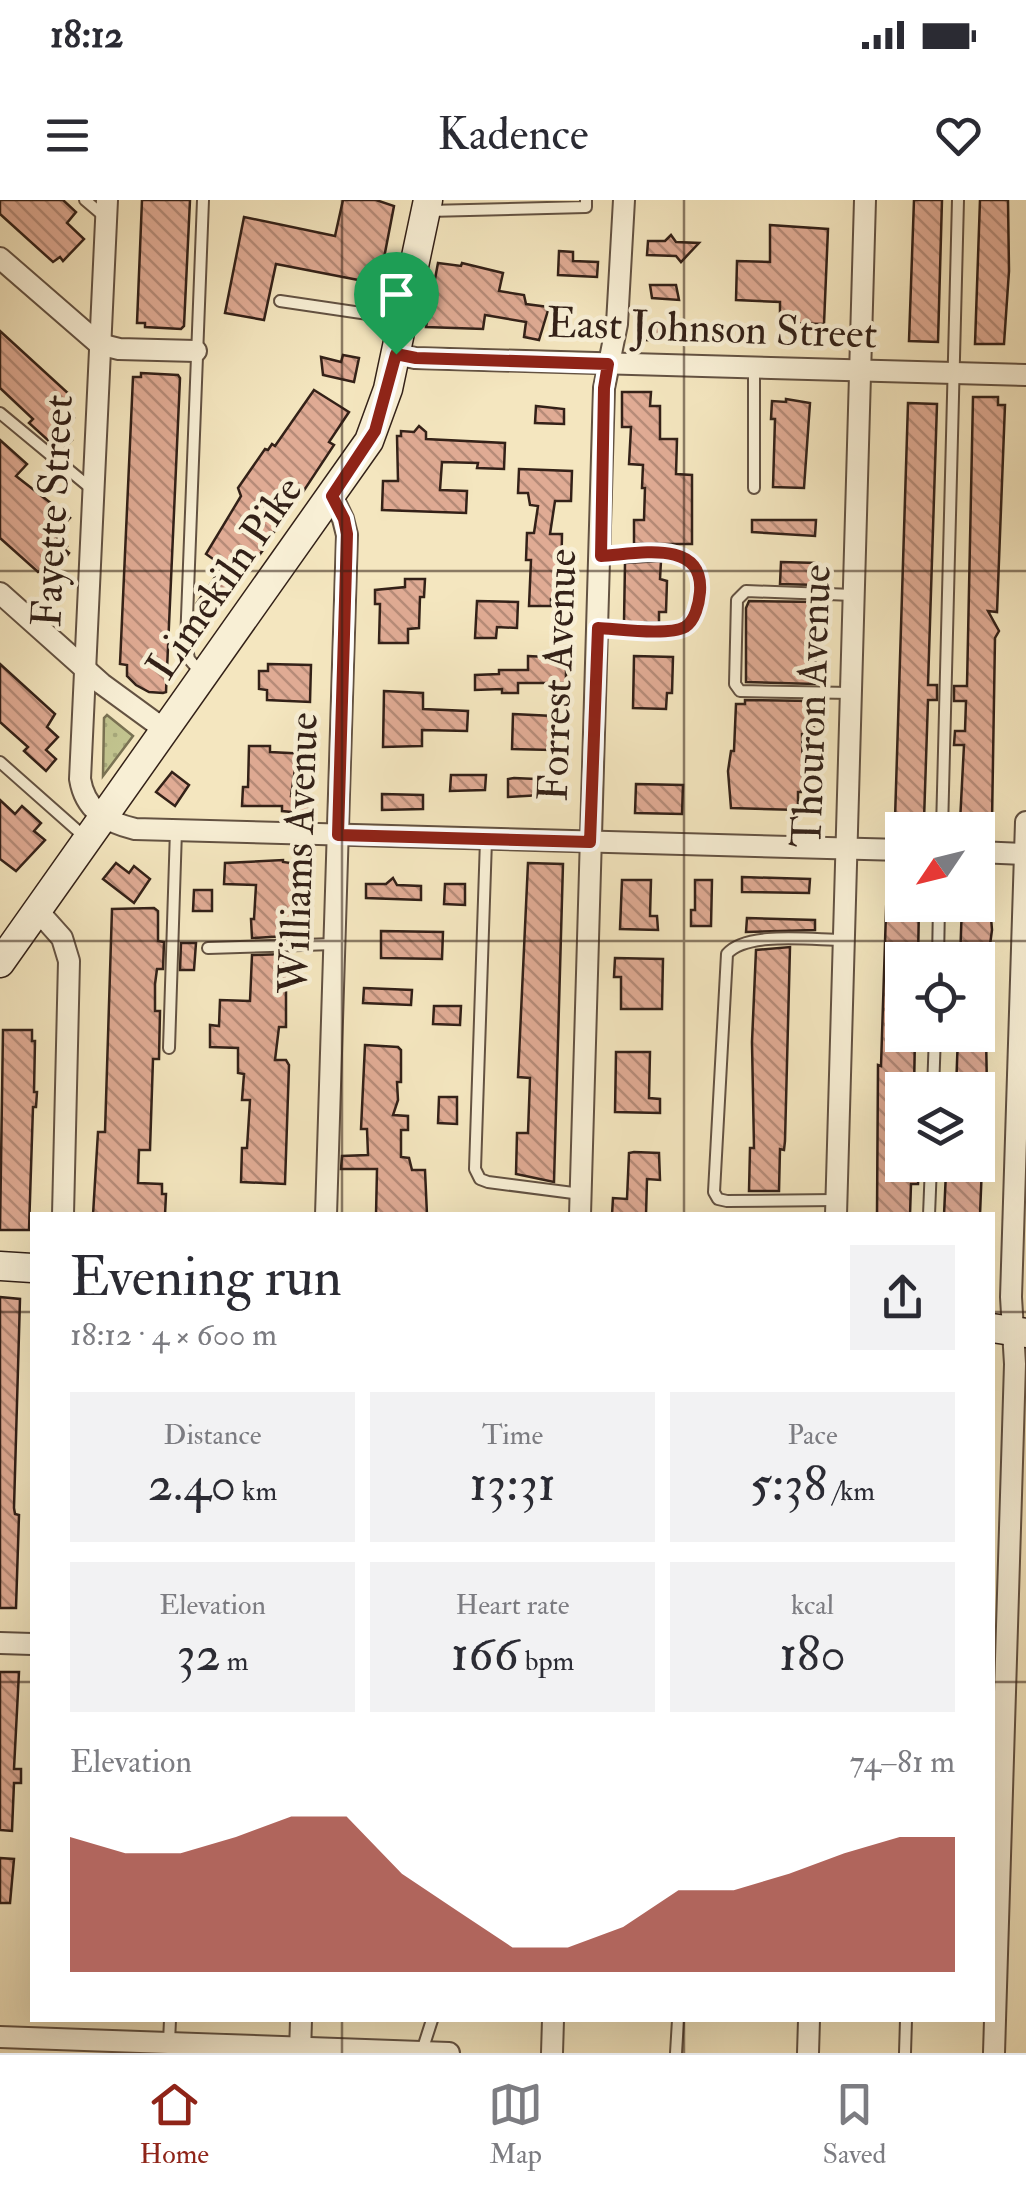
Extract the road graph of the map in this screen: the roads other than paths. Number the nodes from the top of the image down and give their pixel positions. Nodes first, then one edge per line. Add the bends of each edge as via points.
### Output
1 (85, 200) edge
2 (204, 200) edge
3 (586, 200) edge
4 (624, 200) edge
5 (866, 200) edge
6 (958, 200) edge
7 (475, 204) edge
8 (427, 205) edge
9 (107, 209) edge
10 (0, 258) edge
11 (280, 301) dead end
12 (403, 320) junction
13 (99, 344) junction
14 (196, 350) junction
15 (396, 354) junction
16 (608, 364) junction
17 (754, 368) junction
18 (860, 370) junction
19 (955, 373) junction
20 (1026, 375) edge
21 (0, 414) edge
22 (754, 488) dead end
23 (94, 491) junction
24 (332, 496) junction
25 (601, 556) junction
26 (0, 593) edge
27 (853, 595) junction
28 (598, 628) junction
29 (83, 667) junction
30 (204, 676) junction
31 (852, 693) junction
32 (166, 730) junction
33 (0, 762) edge
34 (943, 812) edge
35 (1026, 822) edge
36 (95, 829) junction
37 (176, 830) junction
38 (338, 835) junction
39 (486, 838) junction
40 (590, 842) junction
41 (845, 848) junction
42 (885, 849) edge
43 (995, 853) edge
44 (1025, 854) edge
45 (38, 910) junction
46 (842, 940) junction
47 (5, 944) edge
48 (334, 944) junction
49 (208, 948) dead end
50 (169, 1048) dead end
51 (930, 1182) edge
52 (580, 1205) edge
53 (836, 1207) edge
54 (63, 1212) edge
55 (326, 1212) edge
56 (929, 1212) edge
57 (0, 1266) edge
58 (30, 1268) edge
59 (1011, 1331) edge
60 (0, 1643) edge
61 (30, 1644) edge
62 (1008, 1674) edge
63 (170, 2022) edge
64 (301, 2022) edge
65 (431, 2022) edge
66 (553, 2022) edge
67 (678, 2022) edge
68 (809, 2022) edge
69 (906, 2022) edge
70 (61, 2030) edge
71 (169, 2042) junction
72 (5, 2043) edge
73 (103, 2047) edge
74 (193, 2048) edge
75 (300, 2051) edge
76 (421, 2052) edge
77 (449, 2053) edge
78 (552, 2053) edge
79 (676, 2053) edge
80 (808, 2053) edge
81 (905, 2053) edge
82 (994, 2053) edge

1 - 9 lane
2 - 14 lane
3 - 7 lane via 586,206
4 - 16 street, Forrest Avenue via 620,299
5 - 18 street, Thouron Avenue
6 - 19 lane
7 - 8 lane
8 - 12 street, Limekiln Pike
9 - 13 street, Fayette Street
10 - 13 street
11 - 12 lane
12 - 15 street, Limekiln Pike
13 - 14 street
13 - 23 street, Fayette Street
14 - 30 lane via 186,643 189,660
15 - 16 street, East Johnson Street
15 - 24 street, Limekiln Pike via 375,431
16 - 17 street, East Johnson Street
16 - 25 street, Forrest Avenue
17 - 18 street, East Johnson Street
17 - 22 lane
18 - 19 street, East Johnson Street
18 - 27 street, Thouron Avenue
19 - 20 street, East Johnson Street
19 - 34 lane
21 - 23 lane
23 - 29 street, Fayette Street
24 - 30 street, Limekiln Pike
24 - 38 street, Williams Avenue via 347,534
25 - 28 street, Forrest Avenue
25 - 28 lane via 666,552 690,559 698,568 700,593 687,626
26 - 29 street
27 - 31 street, Thouron Avenue
27 - 31 lane via 746,591 737,600 735,684 740,691
28 - 40 street, Forrest Avenue
29 - 32 street
29 - 36 street, Fayette Street via 80,778
30 - 32 street, Limekiln Pike
31 - 41 street, Thouron Avenue
32 - 36 street, Limekiln Pike
33 - 36 lane
35 - 44 street
36 - 37 street
36 - 45 street, Limekiln Pike
37 - 38 street
37 - 50 lane
38 - 39 street
38 - 48 street, Williams Avenue
39 - 40 street
39 - 52 lane via 475,1169 488,1182
40 - 41 street
40 - 52 street, Forrest Avenue
41 - 42 street
41 - 46 street, Thouron Avenue
43 - 44 street
44 - 59 street
45 - 47 street, Limekiln Pike
45 - 54 street via 62,938 69,961
46 - 53 street, Thouron Avenue
46 - 53 lane via 756,940 727,954 714,1192 727,1201
48 - 49 lane
48 - 55 street, Williams Avenue
51 - 56 lane
57 - 58 street
59 - 62 street via 1016,1364
60 - 61 street
62 - 82 street
63 - 71 lane
64 - 75 street
65 - 76 lane
66 - 78 street
67 - 79 lane
68 - 80 street
69 - 81 lane
70 - 72 street
70 - 73 street
71 - 73 street
71 - 74 street
74 - 75 street
75 - 76 street
76 - 77 street

